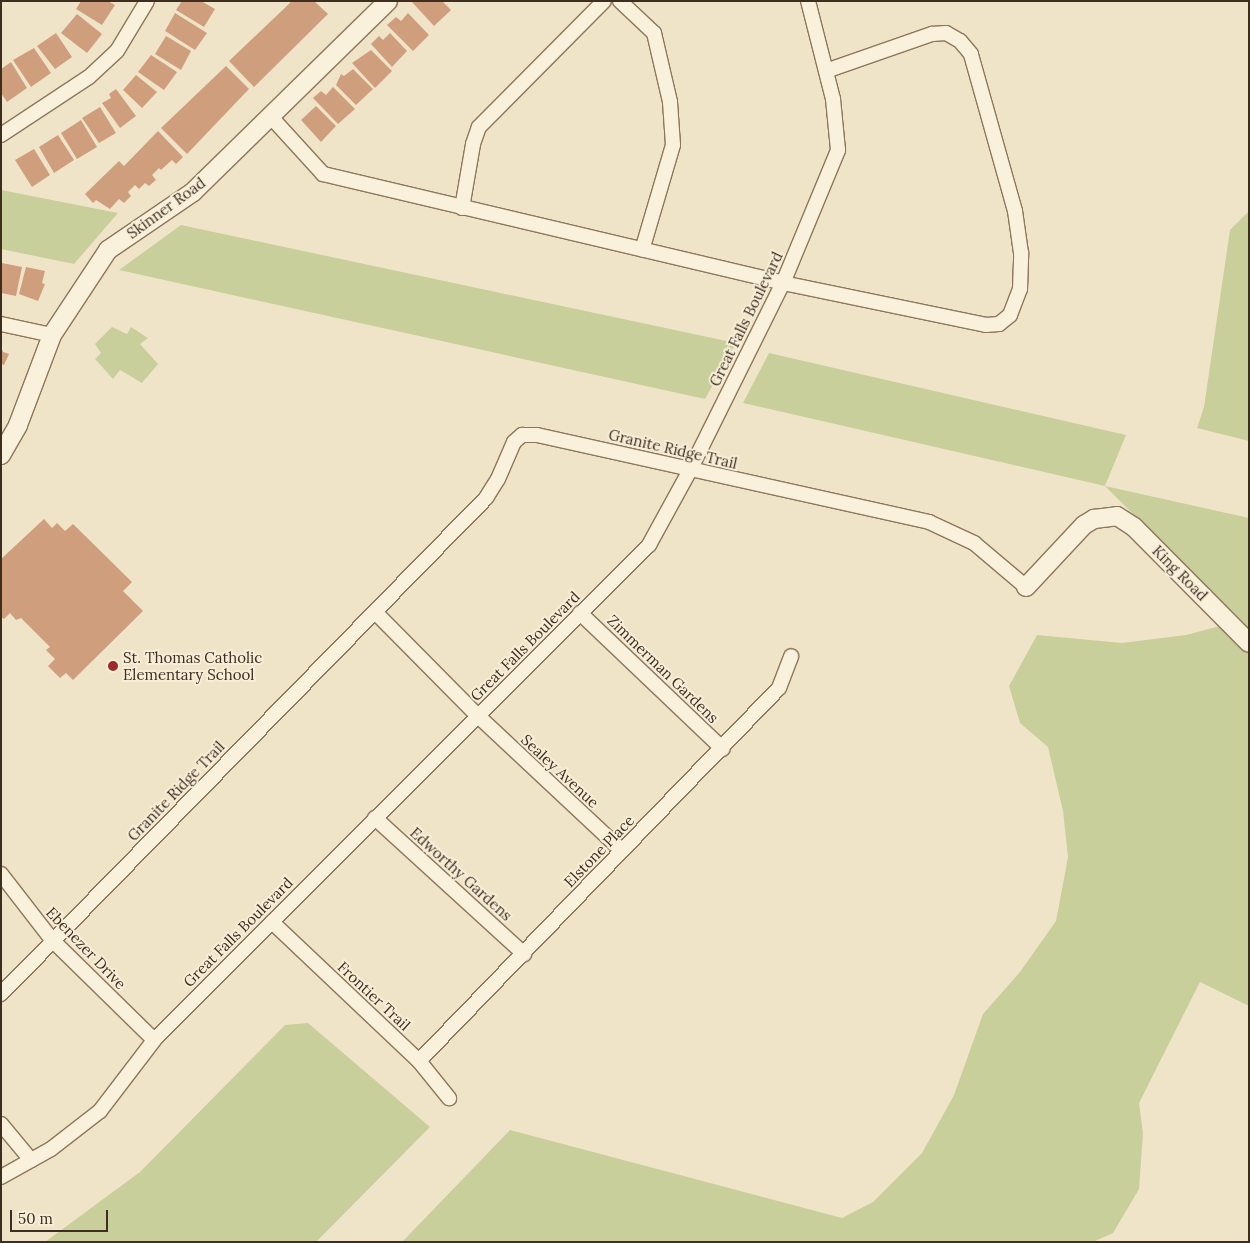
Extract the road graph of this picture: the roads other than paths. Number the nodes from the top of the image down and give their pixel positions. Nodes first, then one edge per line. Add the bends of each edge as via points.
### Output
1 (147, 1) edge
2 (388, 1) edge
3 (604, 1) edge
4 (620, 1) edge
5 (808, 1) edge
6 (826, 71) junction
7 (271, 117) junction
8 (1, 136) edge
9 (462, 208) junction
10 (642, 250) junction
11 (783, 283) junction
12 (1, 324) edge
13 (52, 335) junction
14 (1, 455) edge
15 (690, 470) junction
16 (1026, 587) joint
17 (374, 612) junction
18 (580, 613) junction
19 (1249, 643) edge
20 (791, 656) dead end
21 (478, 716) junction
22 (723, 749) junction
23 (375, 818) junction
24 (621, 850) junction
25 (1, 874) edge
26 (272, 922) junction
27 (53, 941) junction
28 (524, 954) junction
29 (1, 994) edge
30 (154, 1040) junction
31 (419, 1061) junction
32 (449, 1098) dead end
33 (1, 1124) edge
34 (32, 1160) junction
35 (1, 1177) edge

1 - 8 street via 117,51 89,77
2 - 7 street, Skinner Road
3 - 9 street via 479,127
4 - 10 street via 654,33 670,102 673,145
5 - 6 street, Great Falls Boulevard
6 - 11 street, Great Falls Boulevard via 833,99 838,150
6 - 11 street via 932,34 946,33 960,41 971,54 1015,211 1021,253 1020,289 1010,315 999,324 986,325
7 - 9 street via 323,174
7 - 13 street, Skinner Road via 193,192 108,250
9 - 10 street
10 - 11 street
11 - 15 street, Great Falls Boulevard
12 - 13 street
13 - 14 street, Skinner Road via 18,425
15 - 16 street, Granite Ridge Trail via 929,522 974,543
15 - 17 street, Granite Ridge Trail via 537,435 522,435 514,442 486,498
15 - 18 street, Great Falls Boulevard via 648,545
16 - 19 street, King Road via 1084,525 1104,516 1117,516 1134,527
17 - 21 street
17 - 27 street, Granite Ridge Trail
18 - 21 street, Great Falls Boulevard
18 - 22 street, Zimmerman Gardens
20 - 22 street, Elstone Place via 779,688
21 - 23 street, Great Falls Boulevard
21 - 24 street, Sealey Avenue
22 - 24 street, Elstone Place
23 - 26 street, Great Falls Boulevard
23 - 28 street, Edworthy Gardens
24 - 28 street, Elstone Place
25 - 27 street, Ebenezer Drive
26 - 30 street, Great Falls Boulevard
26 - 31 street, Frontier Trail
27 - 29 street, Granite Ridge Trail
27 - 30 street, Ebenezer Drive
28 - 31 street, Elstone Place
30 - 34 street, Great Falls Boulevard via 100,1111
31 - 32 street, Frontier Trail
33 - 34 street
34 - 35 street, Great Falls Boulevard

